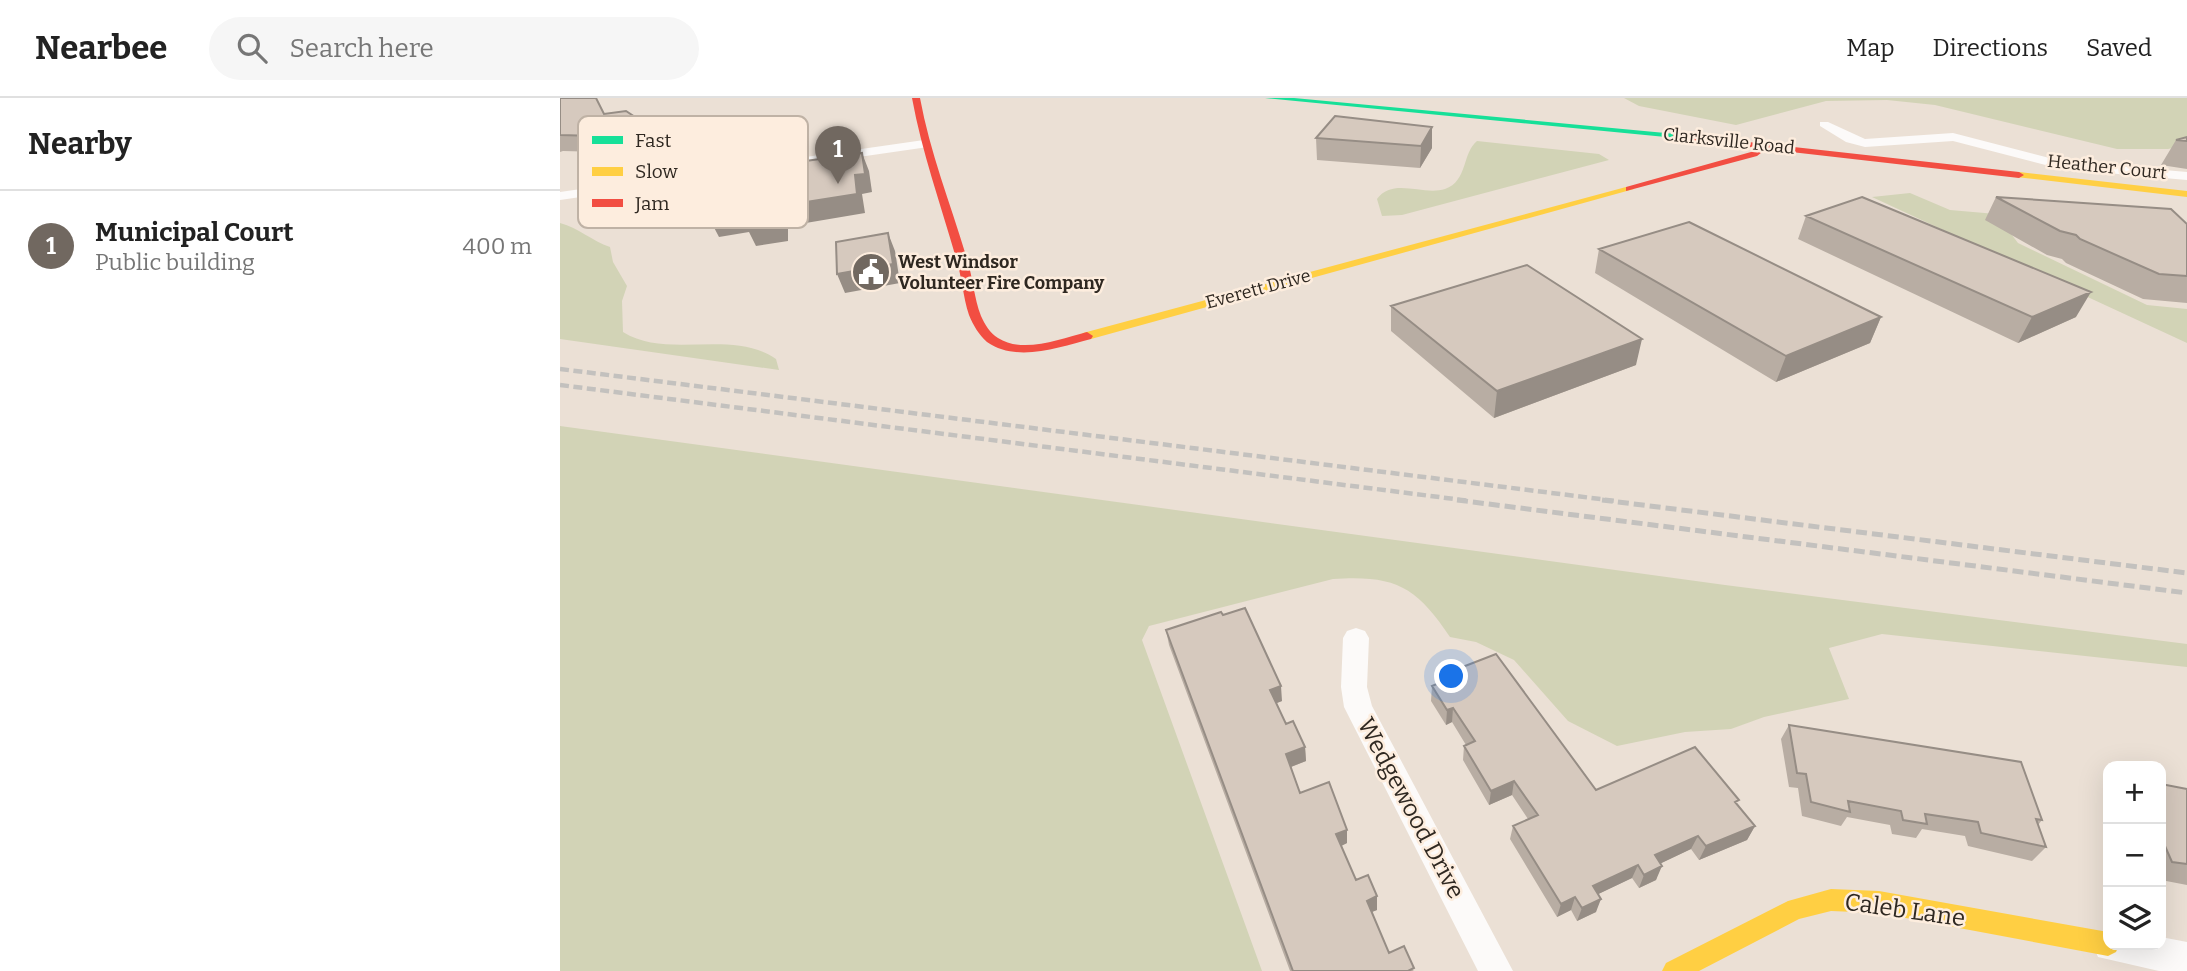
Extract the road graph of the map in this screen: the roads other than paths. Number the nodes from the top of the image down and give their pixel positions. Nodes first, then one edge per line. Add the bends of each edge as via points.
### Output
1 (916, 98) edge
2 (1269, 98) edge
3 (1824, 124) dead end
4 (924, 144) junction
5 (1766, 145) junction
6 (808, 161) edge
7 (2187, 176) edge
8 (578, 193) edge
9 (2187, 194) edge
10 (560, 196) edge
11 (1356, 638) dead end
12 (2103, 944) edge
13 (2137, 950) edge
14 (2187, 959) edge
15 (1496, 971) edge
16 (1674, 971) edge

1 - 4 street, Everett Drive
2 - 5 street, Clarksville Road
3 - 7 street, Heather Court via 1866,143 1953,137 2061,165
4 - 5 street, Everett Drive via 981,328 997,342 1034,347 1659,181 1754,154
4 - 6 street
5 - 9 street, Clarksville Road
8 - 10 street
11 - 15 street, Wedgewood Drive via 1358,707
12 - 16 street, Caleb Lane via 1879,902 1839,900 1796,909
13 - 14 street, Caleb Lane

